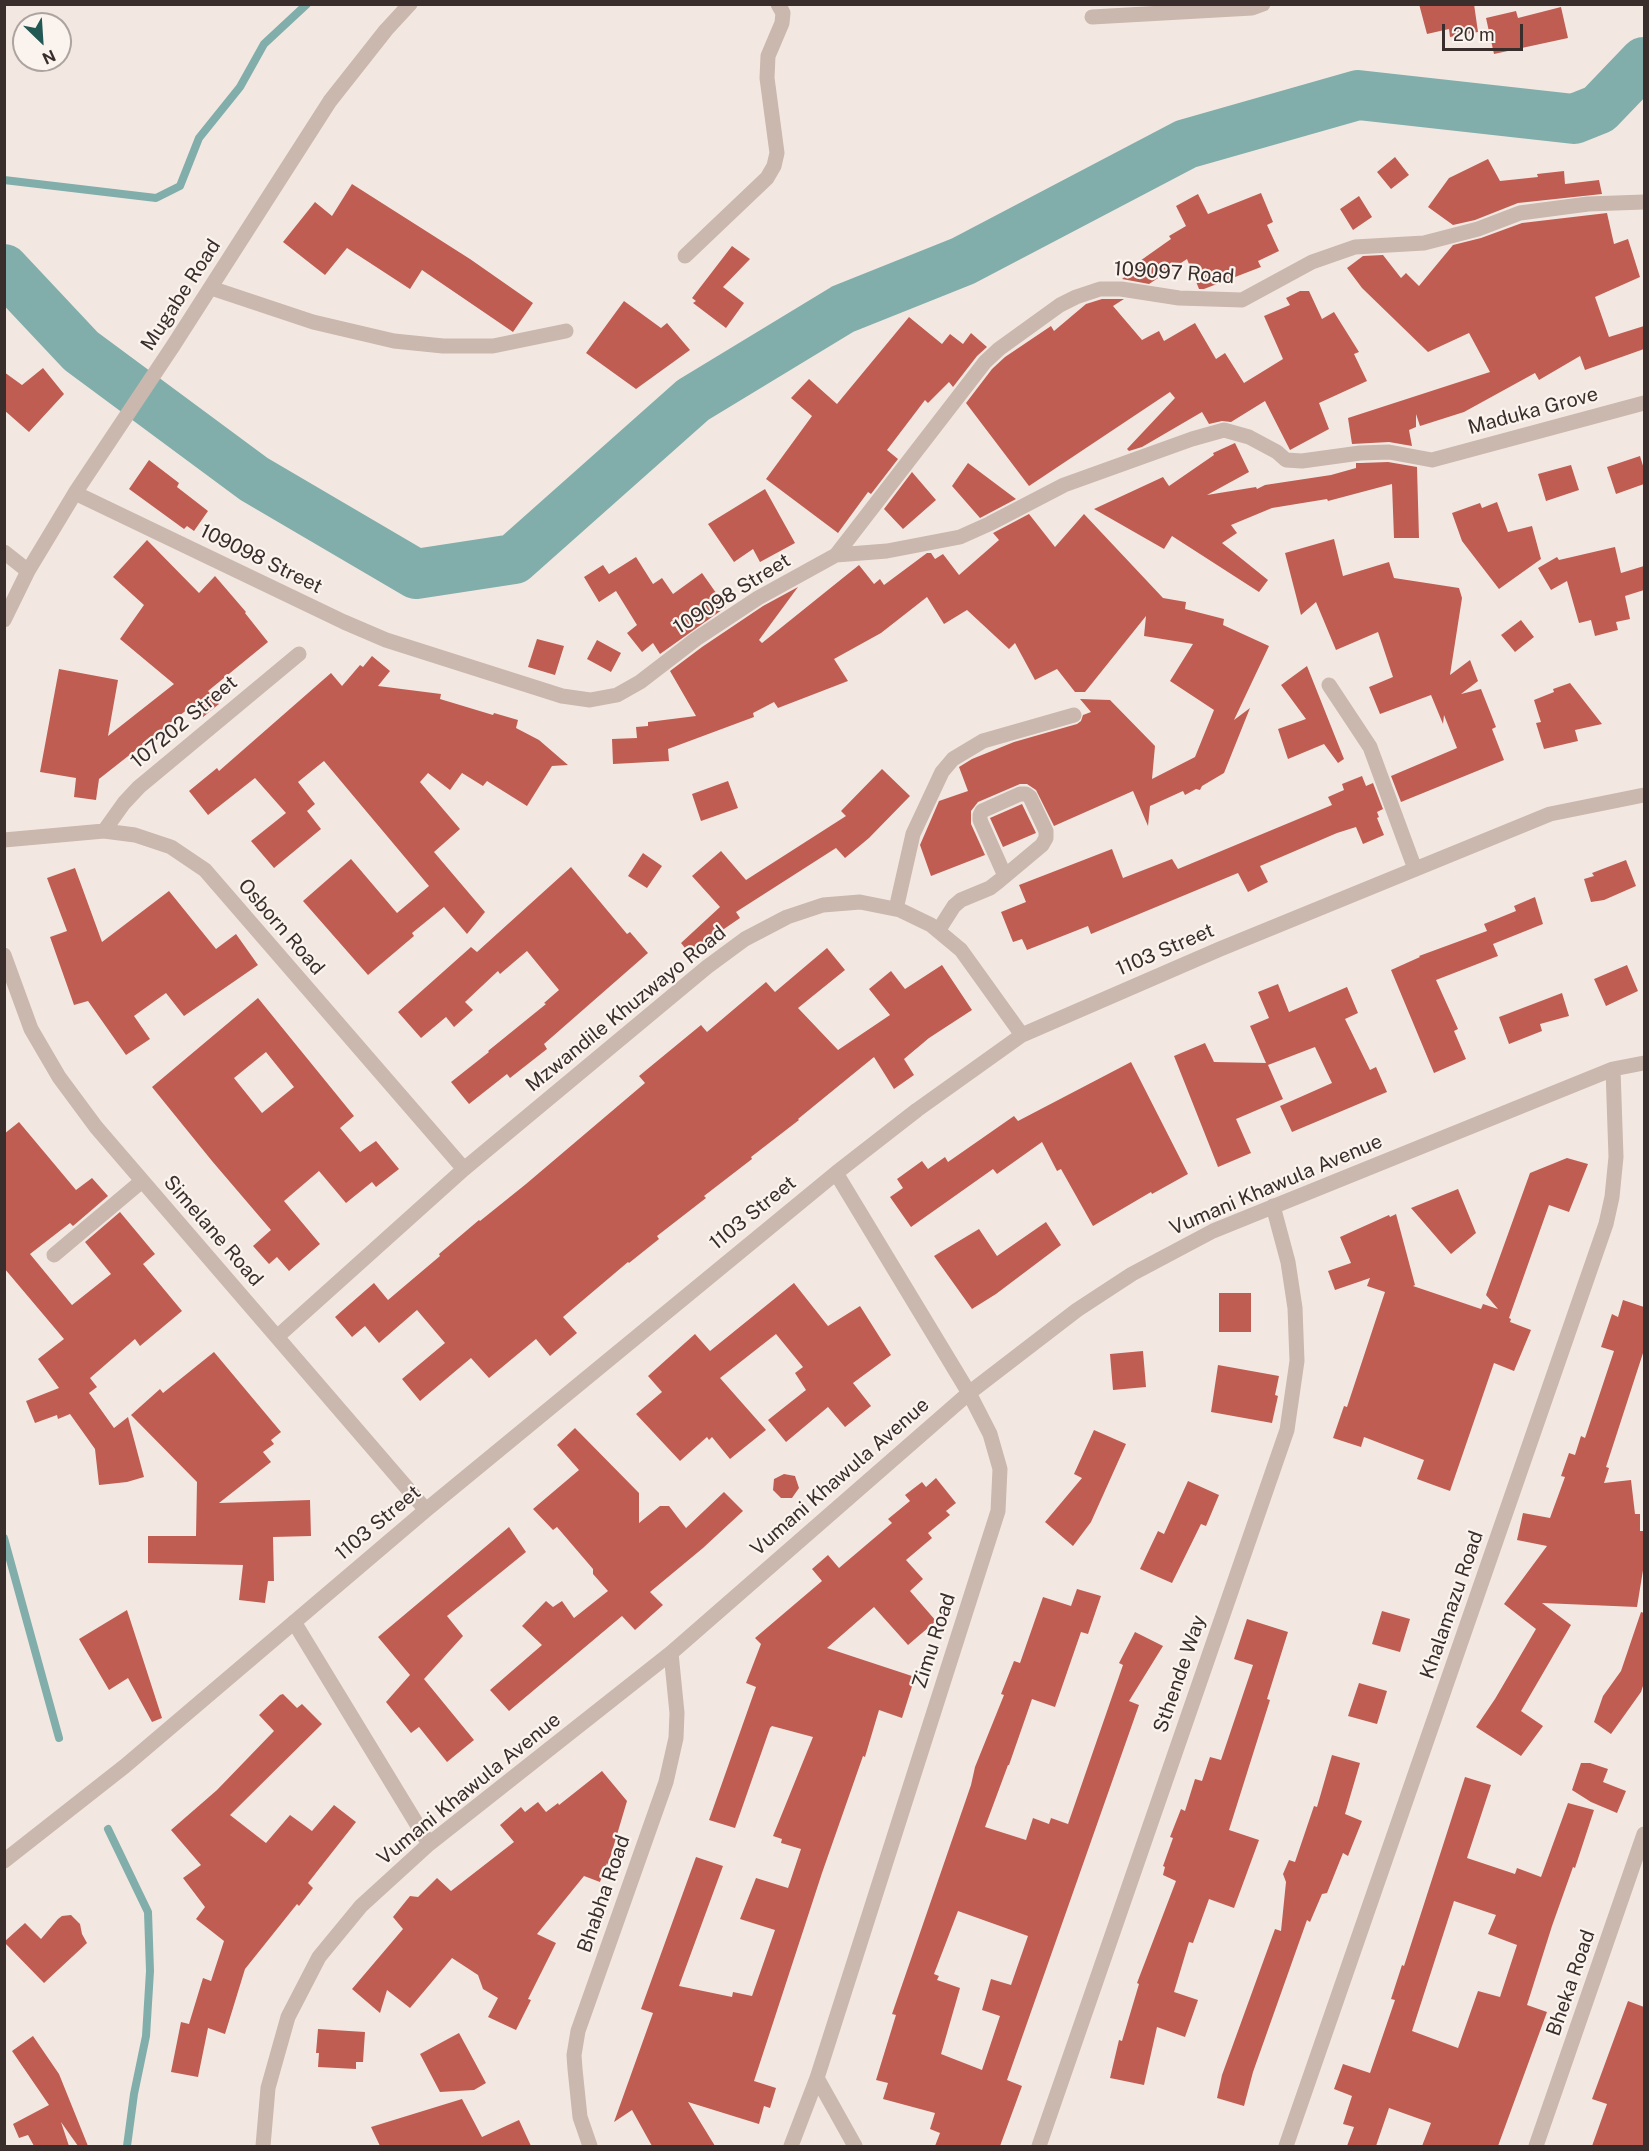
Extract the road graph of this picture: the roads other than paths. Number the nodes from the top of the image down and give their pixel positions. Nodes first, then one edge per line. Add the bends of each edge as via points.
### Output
1 (410, 4) edge
2 (778, 4) edge
3 (1263, 4) edge
4 (1092, 17) dead end
5 (1644, 202) edge
6 (685, 256) dead end
7 (211, 288) junction
8 (566, 331) dead end
9 (1644, 403) edge
10 (1432, 460) joint
11 (75, 493) junction
12 (4, 552) edge
13 (836, 555) junction
14 (28, 571) junction
15 (4, 620) edge
16 (299, 654) dead end
17 (1329, 685) dead end
18 (1074, 715) dead end
19 (1644, 795) edge
20 (104, 831) junction
21 (4, 840) edge
22 (1415, 869) junction
23 (1005, 876) junction
24 (896, 909) junction
25 (938, 931) junction
26 (4, 955) edge
27 (1022, 1035) junction
28 (1644, 1063) edge
29 (1612, 1069) junction
30 (464, 1169) junction
31 (836, 1173) junction
32 (142, 1181) junction
33 (1273, 1206) junction
34 (54, 1255) dead end
35 (277, 1337) junction
36 (969, 1393) junction
37 (426, 1510) junction
38 (294, 1622) junction
39 (670, 1653) junction
40 (1644, 1834) edge
41 (429, 1844) junction
42 (4, 1861) edge
43 (817, 2078) junction
44 (263, 2146) edge
45 (590, 2146) edge
46 (791, 2146) edge
47 (855, 2146) edge
48 (1039, 2146) edge
49 (1286, 2146) edge
50 (1536, 2146) edge

1 - 7 street, Mugabe Road via 330,101
2 - 6 street via 783,13 782,23 768,56 767,78 777,153 774,166 767,178
3 - 4 street via 1252,9
5 - 13 street, 109097 Road via 1520,213 1424,243 1355,247 1312,262 1242,300 1179,298 1110,289 1076,297 984,362
7 - 8 street via 313,322 394,341 493,346
7 - 11 street, Mugabe Road
9 - 10 street, Maduka Grove
10 - 13 street, 109098 Street via 1389,452 1302,461 1286,459 1249,437 1224,430 1064,484 960,537
11 - 13 street, 109098 Street via 386,640 562,696 590,700 617,695 640,682 758,598
11 - 14 street, Mugabe Road
12 - 14 street
14 - 15 street, Mugabe Road
16 - 20 street, 107202 Street via 139,787
17 - 22 street via 1370,747
18 - 24 street via 983,741 953,759 942,772 913,834
19 - 22 street, 1103 Street via 1550,814
20 - 21 street, Osborn Road
20 - 30 street, Osborn Road via 135,835 171,847 205,870
22 - 27 street, 1103 Street
23 - 23 street via 980,815 1026,794 1046,838
23 - 25 street via 954,906
24 - 25 street, Mzwandile Khuzwayo Road
24 - 30 street, Mzwandile Khuzwayo Road via 860,902 824,905 787,917 745,939
25 - 27 street, Mzwandile Khuzwayo Road via 962,950
26 - 32 street, Simelane Road via 32,1029 59,1077
27 - 31 street, 1103 Street
28 - 29 street, Vumani Khawula Avenue
29 - 33 street, Vumani Khawula Avenue
29 - 49 street, Khalamazu Road via 1616,1157 1606,1224
30 - 35 street, Mzwandile Khuzwayo Road
31 - 36 street, Zimu Road
31 - 37 street, 1103 Street
32 - 34 street
32 - 35 street, Simelane Road
33 - 36 street, Vumani Khawula Avenue via 1213,1231 1132,1274 1077,1310
33 - 48 street, Sthende Way via 1295,1308 1298,1361 1287,1430
35 - 37 street, Simelane Road
36 - 39 street, Vumani Khawula Avenue
36 - 43 street, Zimu Road via 990,1434 1000,1469 998,1511
37 - 38 street, 1103 Street
38 - 41 street
38 - 42 street, 1103 Street via 125,1766
39 - 41 street, Vumani Khawula Avenue
39 - 45 street, Bhabha Road via 677,1713 666,1782 574,2055 580,2117
40 - 50 street, Bheka Road
41 - 44 street, Vumani Khawula Avenue via 361,1906 319,1957 288,2017 268,2088
43 - 46 street, Zimu Road
43 - 47 street

